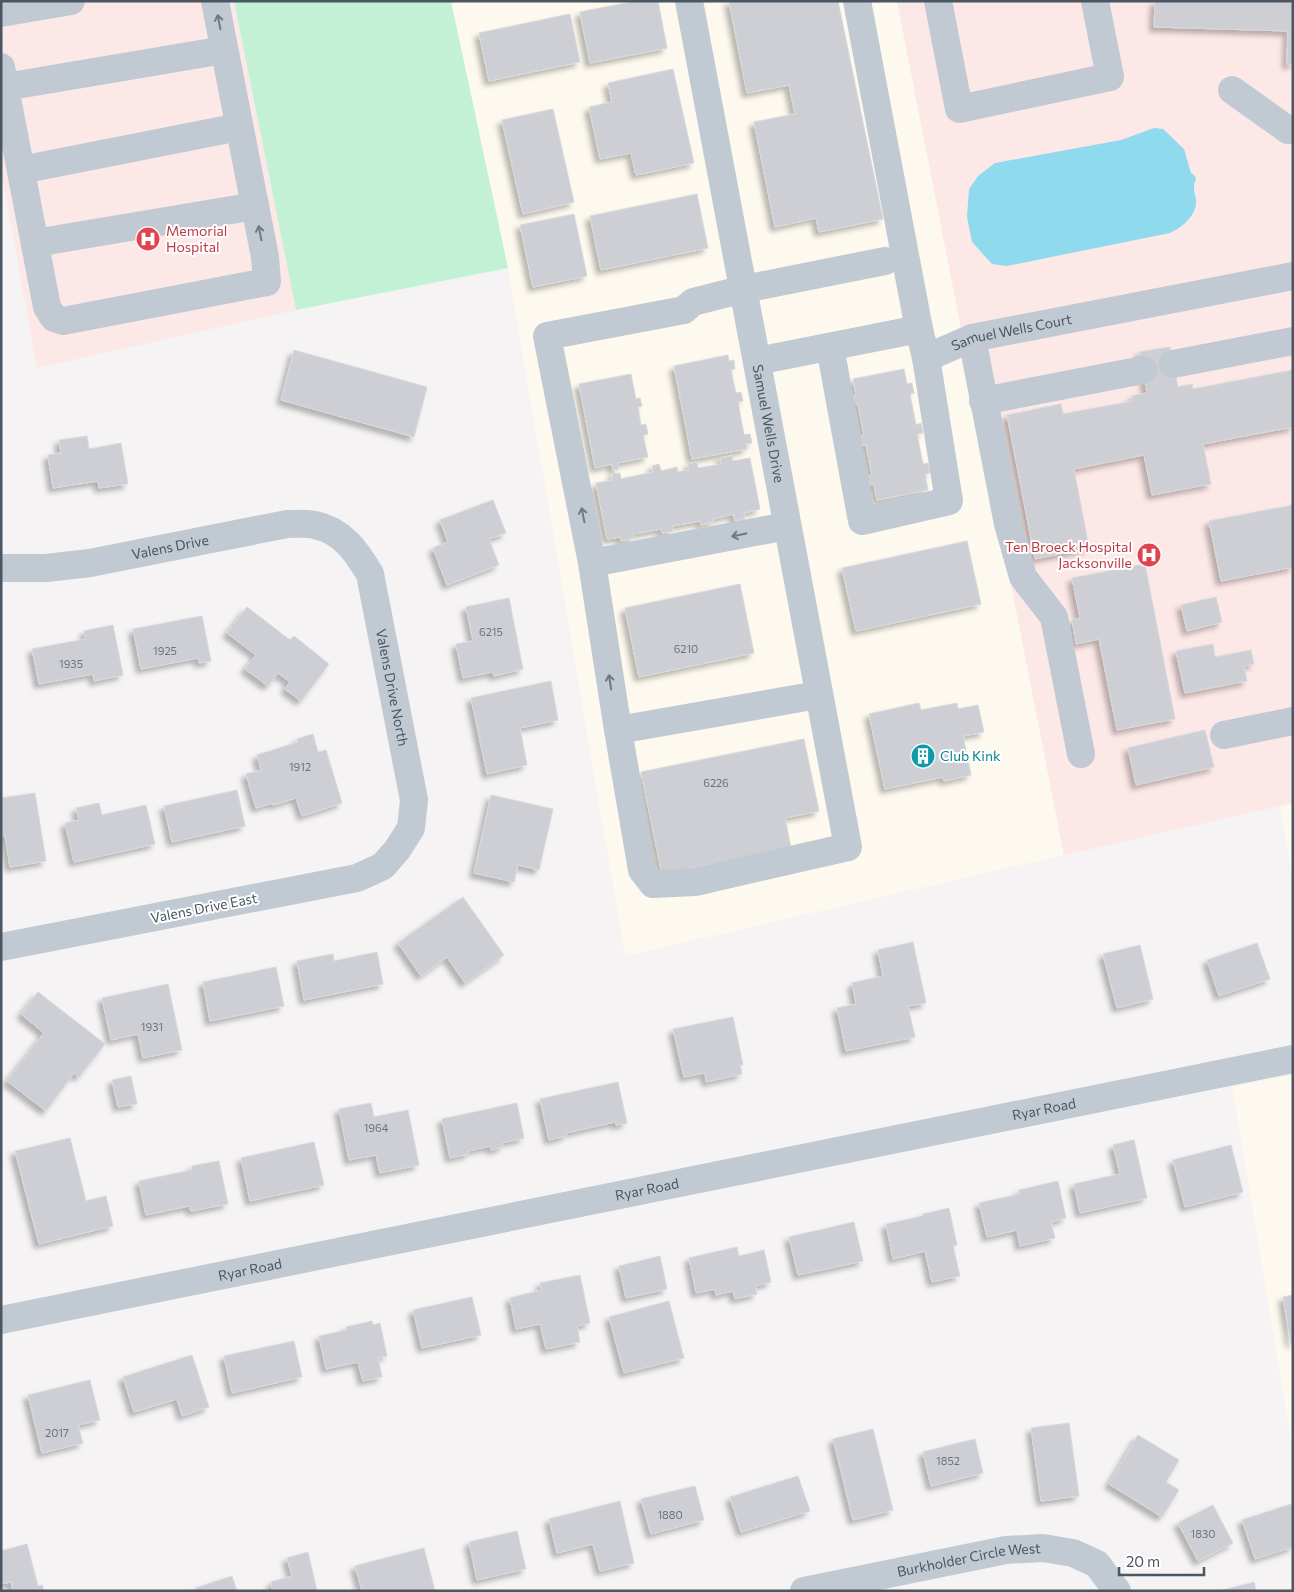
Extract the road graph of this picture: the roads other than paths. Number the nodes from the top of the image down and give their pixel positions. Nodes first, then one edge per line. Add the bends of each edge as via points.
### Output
1 (71, 1) edge
2 (215, 1) edge
3 (689, 1) edge
4 (857, 1) edge
5 (938, 1) edge
6 (1095, 1) edge
7 (1, 13) edge
8 (224, 50) junction
9 (3, 77) edge
10 (1232, 90) dead end
11 (239, 127) junction
12 (1293, 129) edge
13 (20, 170) junction
14 (255, 206) junction
15 (35, 243) junction
16 (885, 261) dead end
17 (1293, 276) edge
18 (744, 289) junction
19 (919, 329) junction
20 (972, 338) junction
21 (1293, 341) edge
22 (830, 347) junction
23 (926, 358) junction
24 (757, 361) junction
25 (1173, 364) dead end
26 (1143, 370) dead end
27 (984, 401) junction
28 (787, 526) junction
29 (337, 534) joint
30 (592, 563) junction
31 (1, 568) edge
32 (818, 695) junction
33 (1293, 720) edge
34 (618, 730) junction
35 (1224, 735) dead end
36 (1081, 754) dead end
37 (397, 850) joint
38 (1, 947) edge
39 (1293, 1059) edge
40 (1, 1320) edge
41 (804, 1591) edge
42 (1117, 1591) edge

1 - 7 street
8 -> 2 street
3 - 18 street, Samuel Wells Drive
4 - 19 street
5 - 6 street via 959,108 1110,77
8 - 9 street
8 - 11 street
9 - 13 street
10 - 12 street via 1288,130
11 - 13 street
11 - 14 street
13 - 15 street
14 - 15 street
15 -> 14 street via 47,307 54,318 63,321 267,282
16 - 18 street
17 - 20 street, Samuel Wells Court
18 - 24 street, Samuel Wells Drive
30 -> 18 street via 547,336 684,310 693,302
19 - 22 street
19 - 23 street
20 - 23 street, Samuel Wells Court
20 - 27 street
21 - 25 street
22 - 23 street via 862,521 949,501
22 - 24 street
24 - 28 street, Samuel Wells Drive
26 - 27 street
27 - 36 street via 1008,524 1023,577 1054,617
28 -> 30 street
28 - 32 street, Samuel Wells Drive
29 - 31 street, Valens Drive via 315,524 287,524 90,563 46,568
29 - 37 street, Valens Drive North via 355,550 370,574 414,800 411,828
34 -> 30 street
32 - 34 street
32 - 34 street, Samuel Wells Drive via 848,847 695,882 653,884 642,870
33 - 35 street
37 - 38 street, Valens Drive East via 383,866 357,878
39 - 40 street, Ryar Road
41 - 42 street, Burkholder Circle West via 1006,1550 1043,1548 1073,1553 1097,1564

